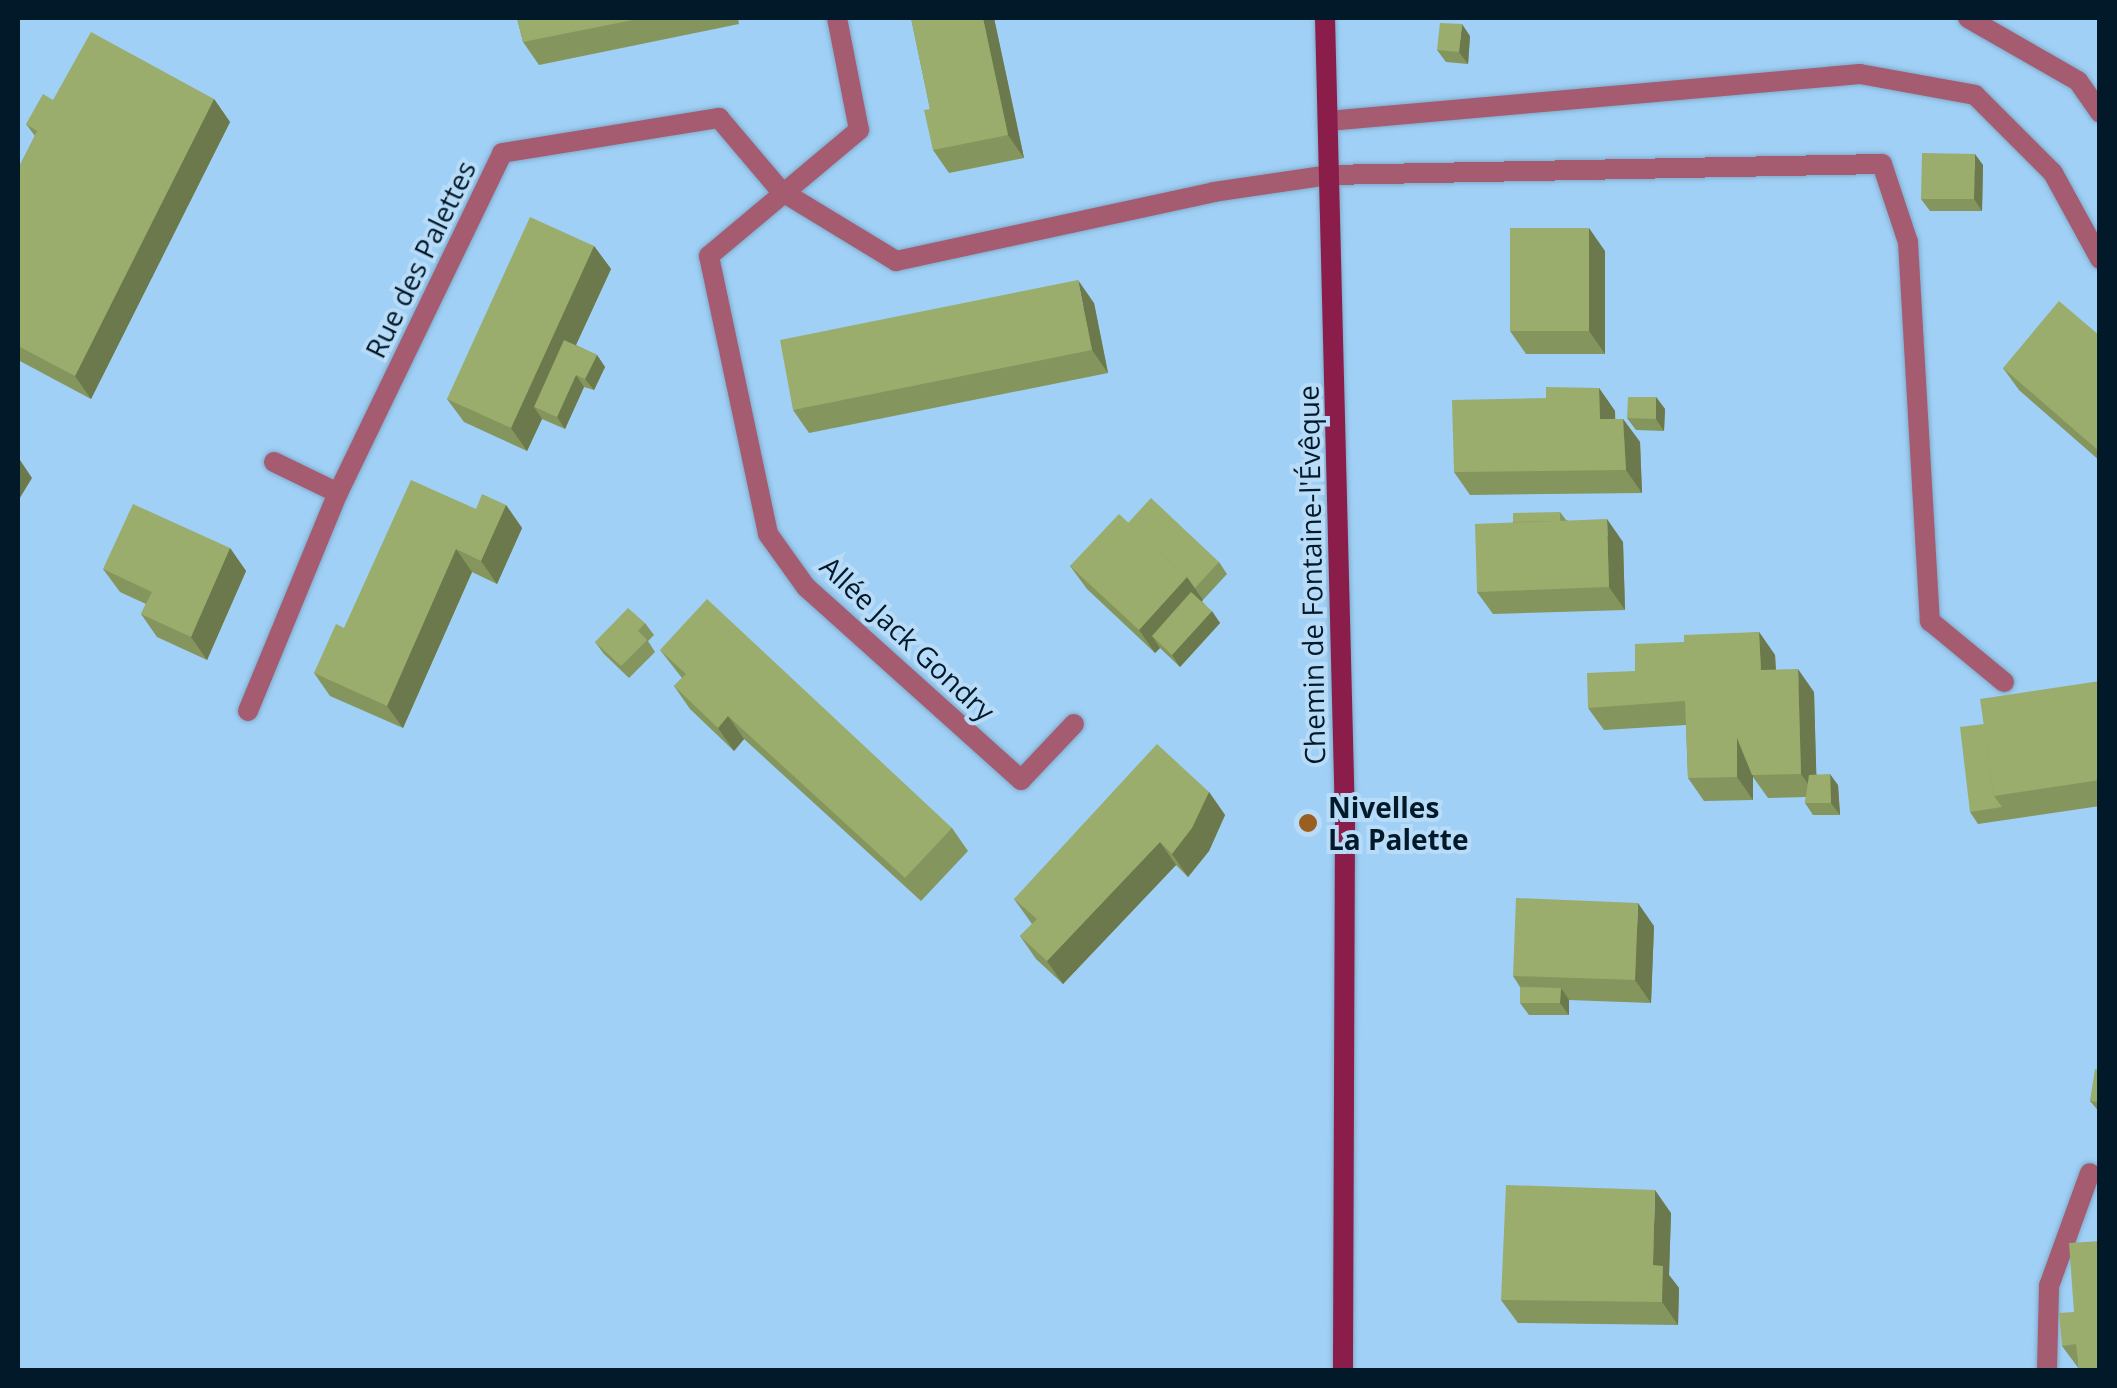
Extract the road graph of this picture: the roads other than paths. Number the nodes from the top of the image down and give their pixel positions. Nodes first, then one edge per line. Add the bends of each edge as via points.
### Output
1 (837, 18) edge
2 (1325, 18) edge
3 (1968, 18) edge
4 (2100, 113) edge
5 (1328, 121) junction
6 (1329, 175) junction
7 (781, 191) junction
8 (2100, 260) edge
9 (274, 462) dead end
10 (338, 493) junction
11 (2004, 682) dead end
12 (248, 711) dead end
13 (1074, 724) dead end
14 (2090, 1172) dead end
15 (1343, 1370) edge
16 (2047, 1370) edge

1 - 7 street via 859,130
2 - 5 street, Chemin de Fontaine-l'Évêque
3 - 4 street via 2078,81
5 - 6 street, Chemin de Fontaine-l'Évêque
5 - 8 street via 1860,74 1976,95 2053,173
6 - 7 street, Rue des Palettes via 1214,192 896,261
6 - 11 street, Rue des Palettes via 1882,164 1908,242 1930,622
6 - 15 street, Chemin de Fontaine-l'Évêque via 1345,818
7 - 10 street, Rue des Palettes via 719,118 502,153
7 - 13 street, Allée Jack Gondry via 709,256 768,534 806,587 1021,780
9 - 10 street
10 - 12 street, Rue des Palettes
14 - 16 street via 2049,1286

